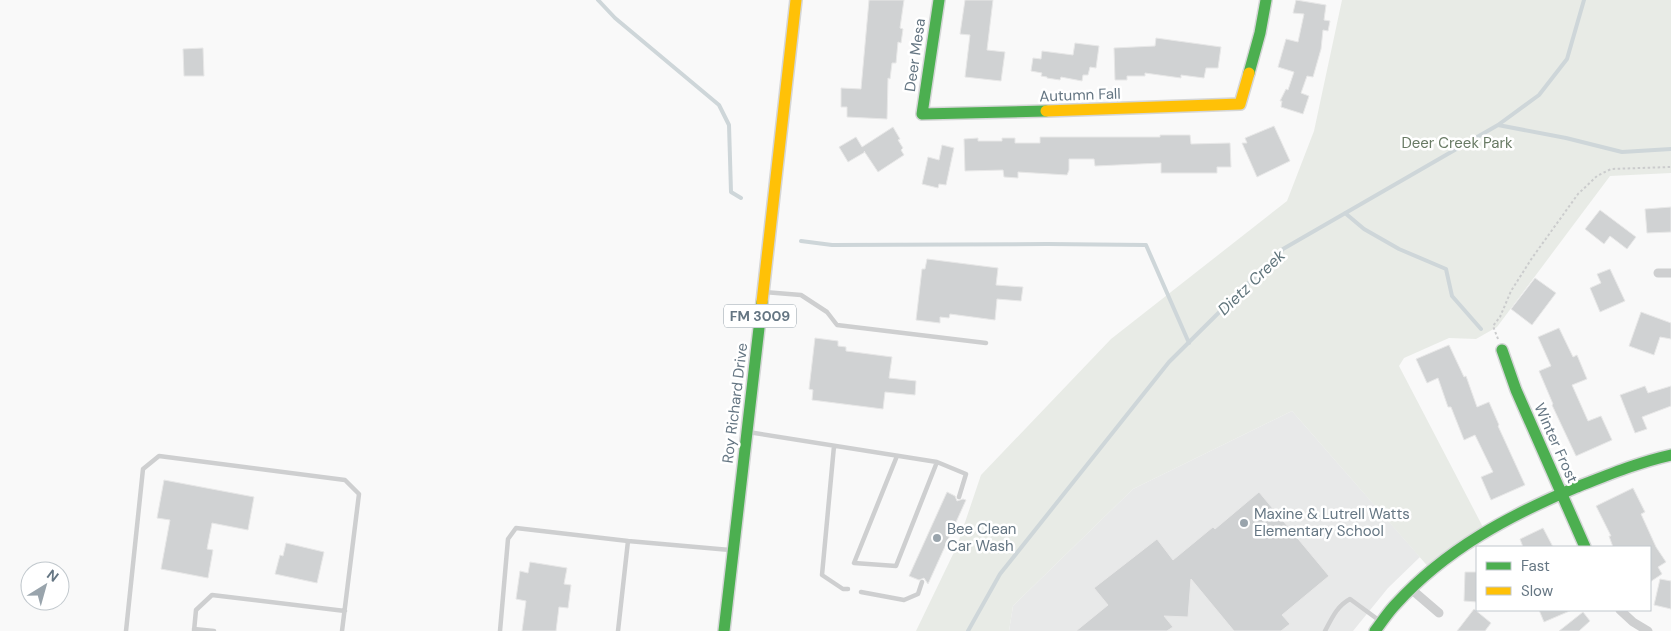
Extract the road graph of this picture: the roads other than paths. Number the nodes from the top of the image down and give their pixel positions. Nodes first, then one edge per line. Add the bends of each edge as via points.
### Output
1 (796, 0) edge
2 (938, 0) edge
3 (1266, 0) edge
4 (922, 114) joint
5 (1658, 273) dead end
6 (1671, 273) edge
7 (763, 292) junction
8 (986, 343) dead end
9 (1502, 350) road end
10 (747, 432) junction
11 (834, 446) junction
12 (1671, 454) edge
13 (897, 456) junction
14 (938, 462) junction
15 (1562, 494) junction
16 (958, 497) dead end
17 (628, 541) junction
18 (1585, 546) edge
19 (733, 550) junction
20 (922, 582) dead end
21 (848, 589) dead end
22 (1411, 590) junction
23 (861, 592) dead end
24 (345, 611) junction
25 (1621, 611) edge
26 (1439, 613) dead end
27 (1379, 627) edge
28 (194, 630) edge
29 (126, 631) edge
30 (214, 631) edge
31 (342, 631) edge
32 (500, 631) edge
33 (618, 631) edge
34 (724, 631) edge
35 (1325, 631) edge
36 (1648, 631) edge

1 - 7 street, Roy Richard Drive / FM 3009
2 - 4 street, Deer Mesa
3 - 4 street, Autumn Fall via 1240,104
5 - 6 street
7 - 8 lane via 800,295 827,312 837,324
7 - 10 street, Roy Richard Drive / FM 3009
9 - 15 street, Winter Frost
10 - 11 lane
10 - 19 street, Roy Richard Drive / FM 3009
11 - 13 lane
11 - 21 lane via 822,575
12 - 15 street
13 - 14 lane
13 - 14 lane via 854,563 896,566
14 - 16 lane via 966,474
15 - 18 street, Winter Frost
15 - 22 street via 1480,534 1440,563
17 - 19 lane
17 - 32 lane via 516,528 508,539
17 - 33 lane
19 - 34 street, Roy Richard Drive / FM 3009
20 - 23 lane via 918,594 904,600
22 - 26 street
22 - 27 street
24 - 28 lane via 212,594 196,610
24 - 29 lane via 358,494 345,480 159,456 142,469
24 - 31 lane
25 - 36 street
27 - 35 lane via 1350,600 1342,604
28 - 30 lane

